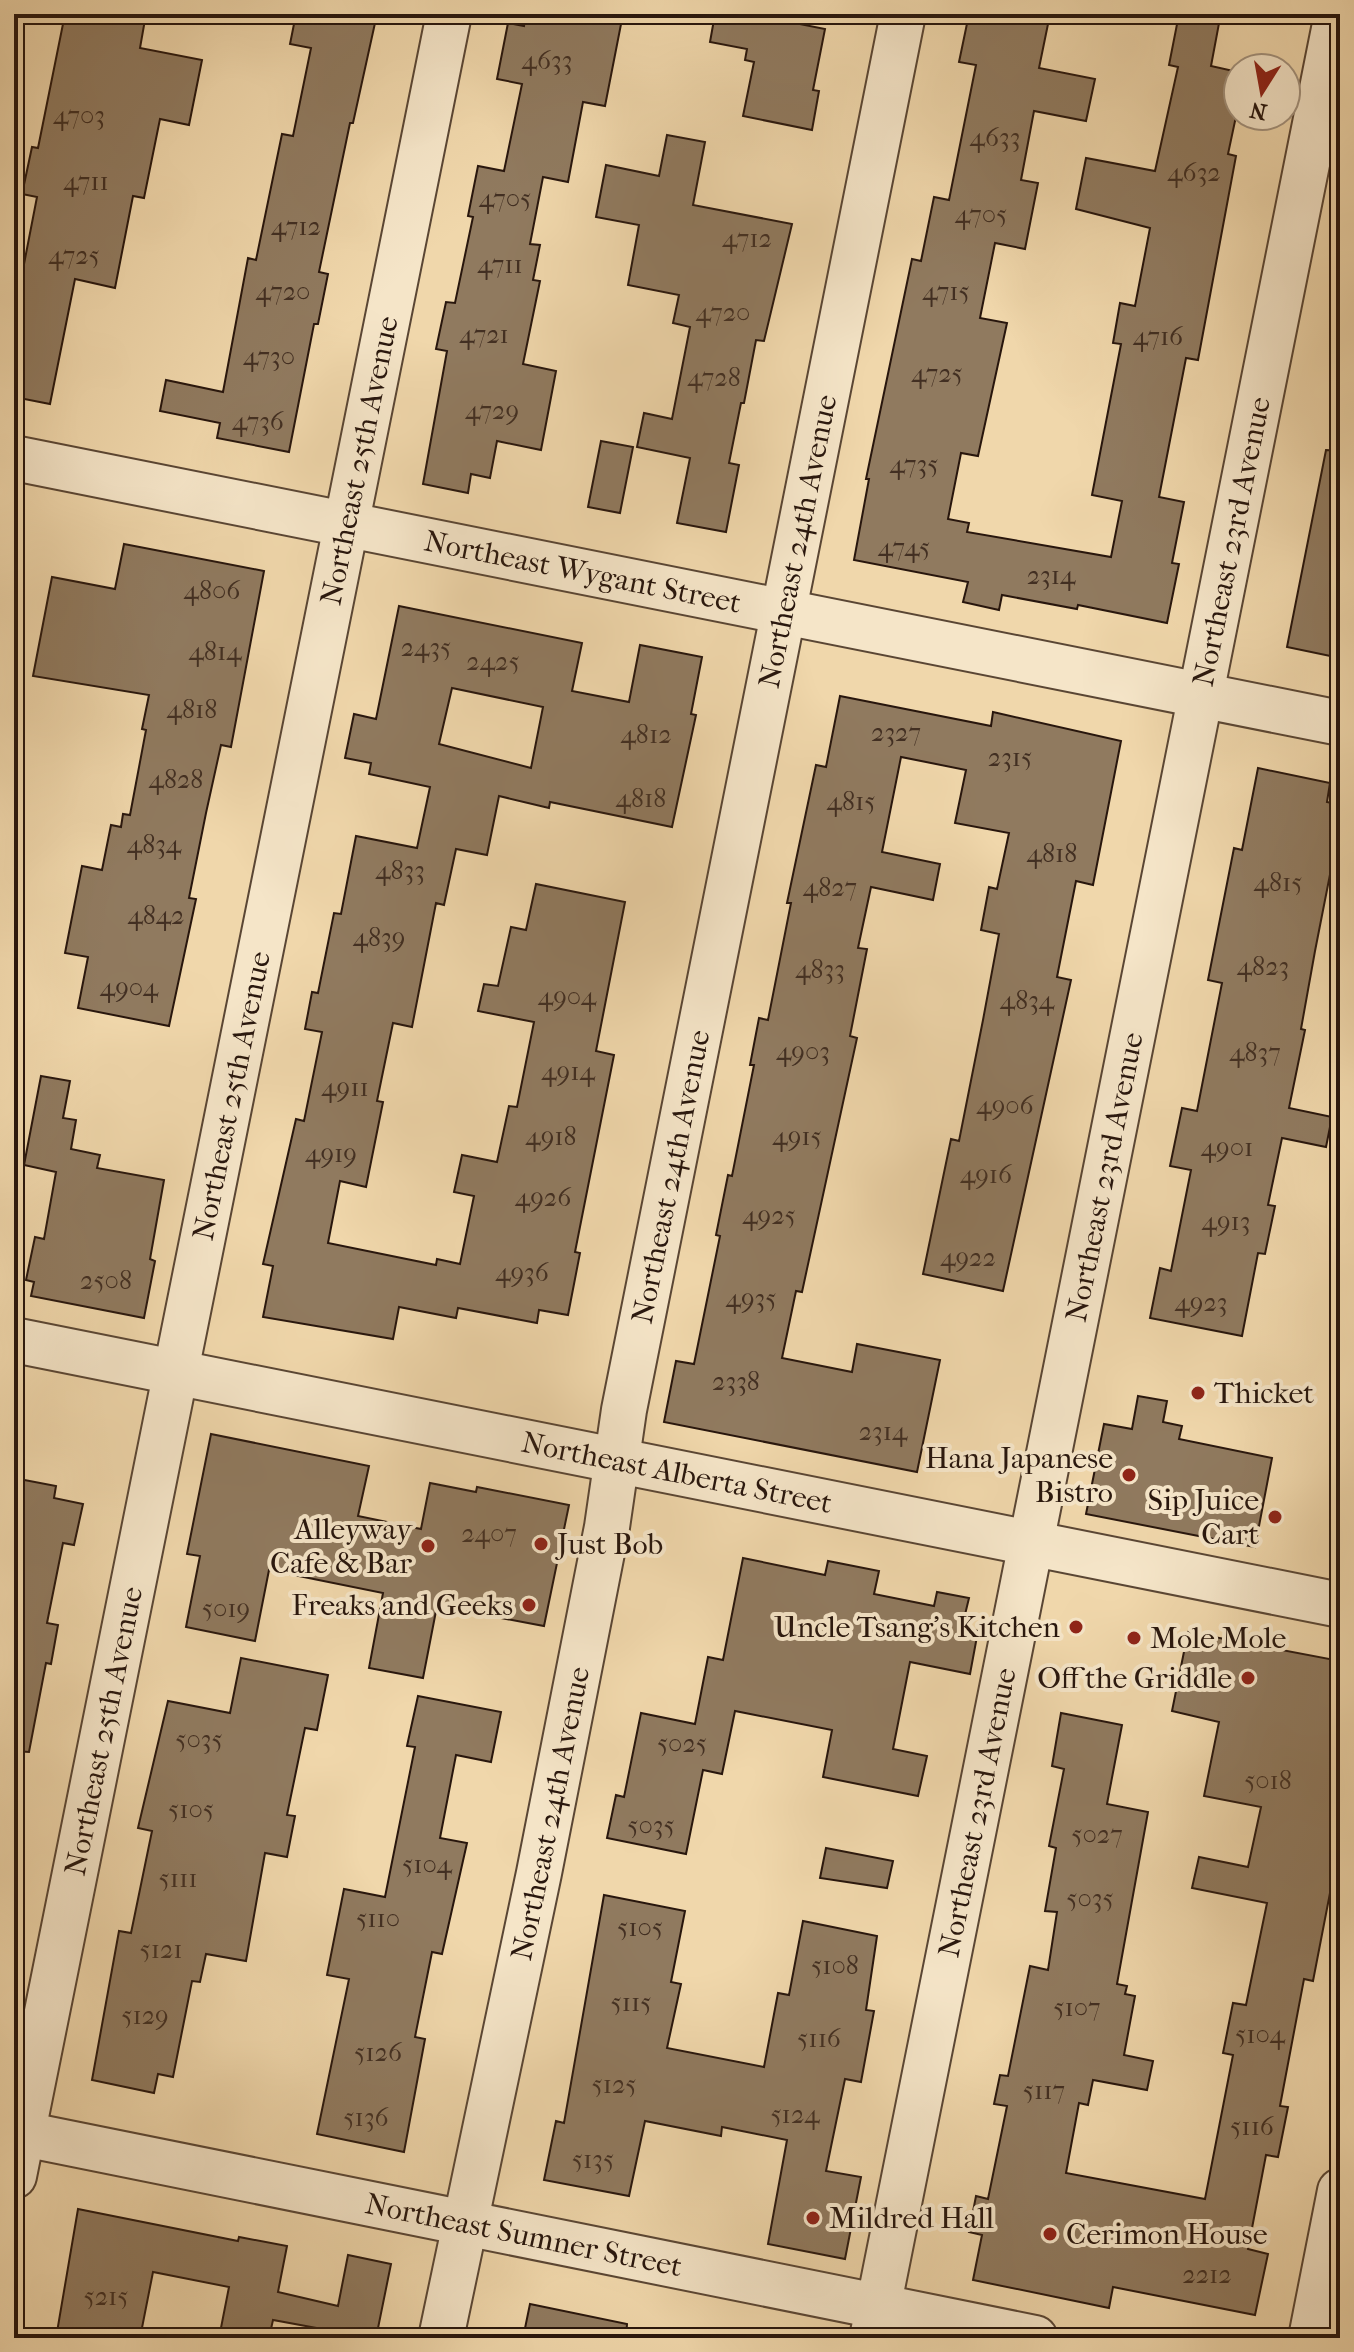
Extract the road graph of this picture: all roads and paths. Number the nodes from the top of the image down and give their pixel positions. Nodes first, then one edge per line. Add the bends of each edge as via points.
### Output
1 (449, 14) edge
2 (903, 14) edge
3 (1337, 14) edge
4 (14, 458) edge
5 (347, 523) junction
6 (783, 612) junction
7 (1201, 695) junction
8 (1340, 723) edge
9 (14, 1340) edge
10 (177, 1373) junction
11 (618, 1461) junction
12 (1033, 1544) junction
13 (1340, 1605) edge
14 (18, 2133) edge
15 (14, 2176) edge
16 (1340, 2191) edge
17 (465, 2224) junction
18 (875, 2322) edge
19 (441, 2338) edge
20 (1035, 2338) edge
21 (1311, 2338) edge

1 - 5 street, Northeast 25th Avenue
2 - 6 street, Northeast 24th Avenue
3 - 7 street, Northeast 23rd Avenue
4 - 5 street, Northeast Wygant Street
5 - 6 street, Northeast Wygant Street
5 - 10 street, Northeast 25th Avenue
6 - 7 street, Northeast Wygant Street
6 - 11 street, Northeast 24th Avenue
7 - 8 street, Northeast Wygant Street
7 - 12 street, Northeast 23rd Avenue
9 - 10 street, Northeast Alberta Street
10 - 11 street, Northeast Alberta Street
10 - 14 street, Northeast 25th Avenue
11 - 12 street, Northeast Alberta Street
11 - 17 street, Northeast 24th Avenue
12 - 13 street, Northeast Alberta Street
12 - 18 street, Northeast 23rd Avenue
14 - 15 street, Northeast 25th Avenue
14 - 17 street, Northeast Sumner Street
16 - 21 street
17 - 18 street, Northeast Sumner Street
17 - 19 street, Northeast 24th Avenue
18 - 20 street, Northeast Sumner Street

